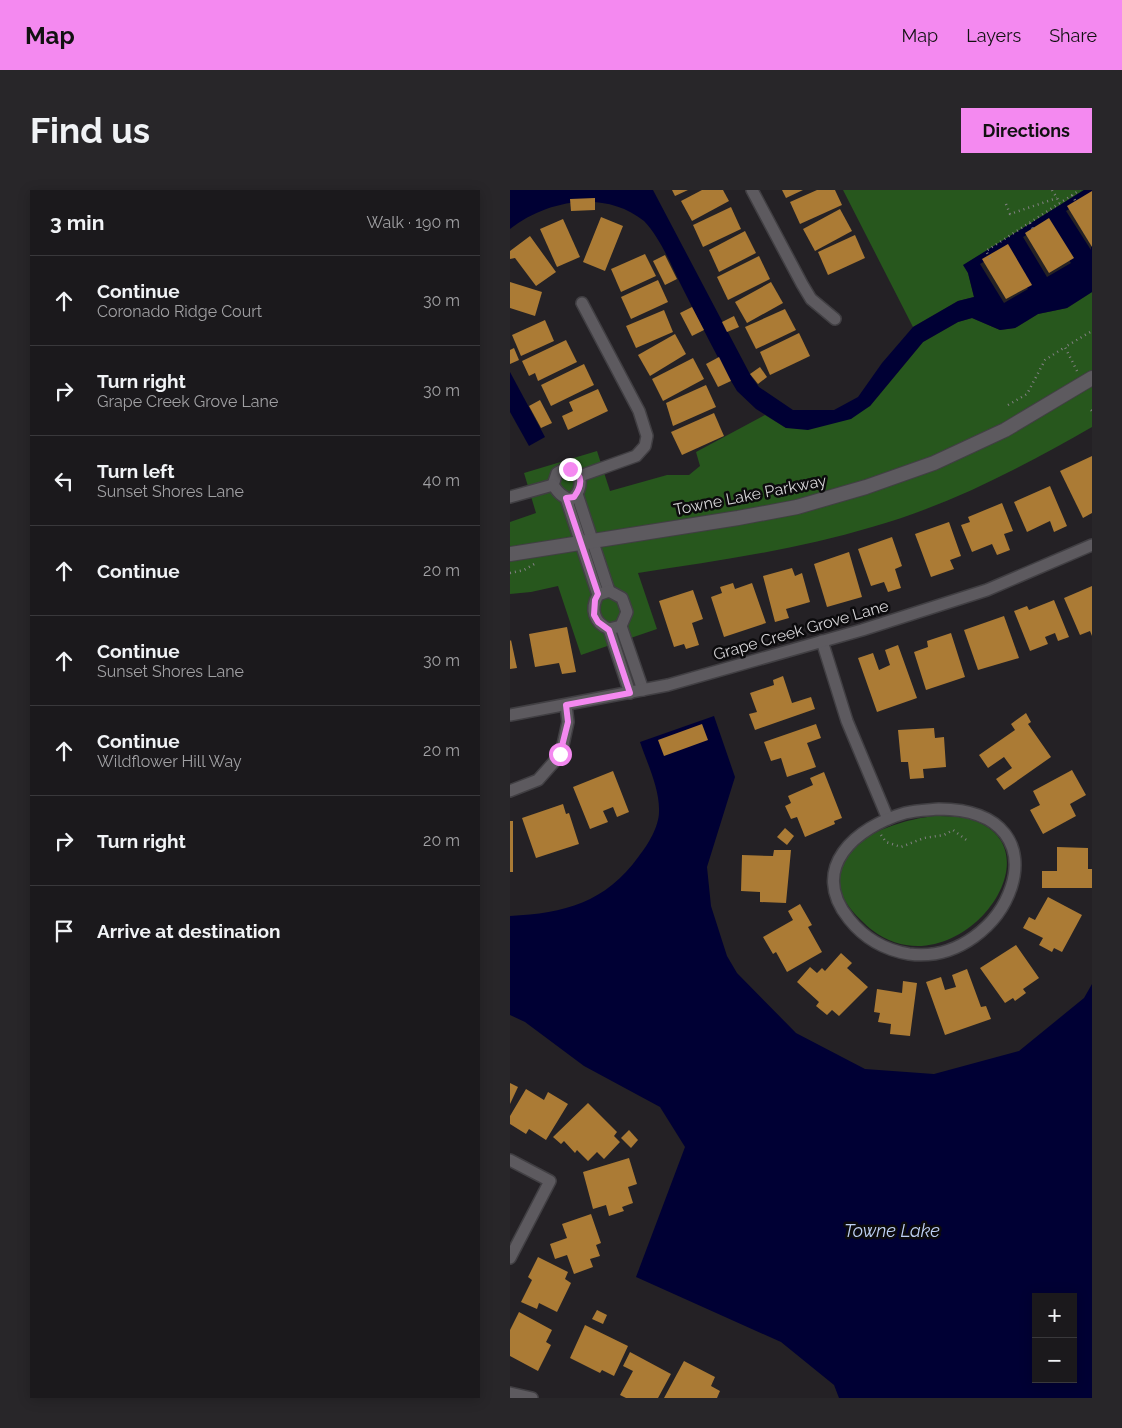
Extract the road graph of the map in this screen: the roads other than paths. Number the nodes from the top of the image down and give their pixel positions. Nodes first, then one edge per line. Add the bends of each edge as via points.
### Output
1 (752, 190) edge
2 (582, 303) dead end
3 (835, 319) dead end
4 (1085, 376) edge
5 (580, 476) junction
6 (553, 484) junction
7 (572, 496) junction
8 (510, 497) edge
9 (587, 542) junction
10 (1092, 546) edge
11 (510, 554) edge
12 (604, 593) junction
13 (621, 626) junction
14 (609, 630) junction
15 (822, 641) junction
16 (643, 690) junction
17 (630, 693) junction
18 (566, 705) junction
19 (510, 715) edge
20 (510, 790) edge
21 (888, 819) junction
22 (510, 1160) edge
23 (510, 1258) edge
24 (510, 1392) edge
25 (532, 1398) edge

1 - 3 street via 811,299
2 - 5 street via 642,418 647,436 645,446 636,456
4 - 9 street, Towne Lake Parkway via 1006,430 934,463 866,488 797,507
5 - 6 street via 576,471 564,469 557,473
5 - 7 street
6 - 7 street
6 - 8 street
7 - 9 street
9 - 11 street, Towne Lake Parkway
9 - 12 street
10 - 15 street, Grape Creek Grove Lane via 986,590
12 - 13 street via 622,598 626,619
12 - 14 street via 595,600 594,615
13 - 14 street
13 - 16 street
14 - 17 street
15 - 16 street, Grape Creek Grove Lane
15 - 21 street via 847,721
16 - 17 street, Grape Creek Grove Lane
17 - 18 street, Grape Creek Grove Lane
18 - 19 street, Grape Creek Grove Lane
18 - 20 street via 568,722 560,754 538,780
21 - 21 street via 865,831 842,852 833,872 838,902 861,932 882,946 910,954 948,950 983,931 1002,907 1012,882 1012,848 1003,829 980,814 951,809 906,812
22 - 23 street via 550,1181
24 - 25 street

